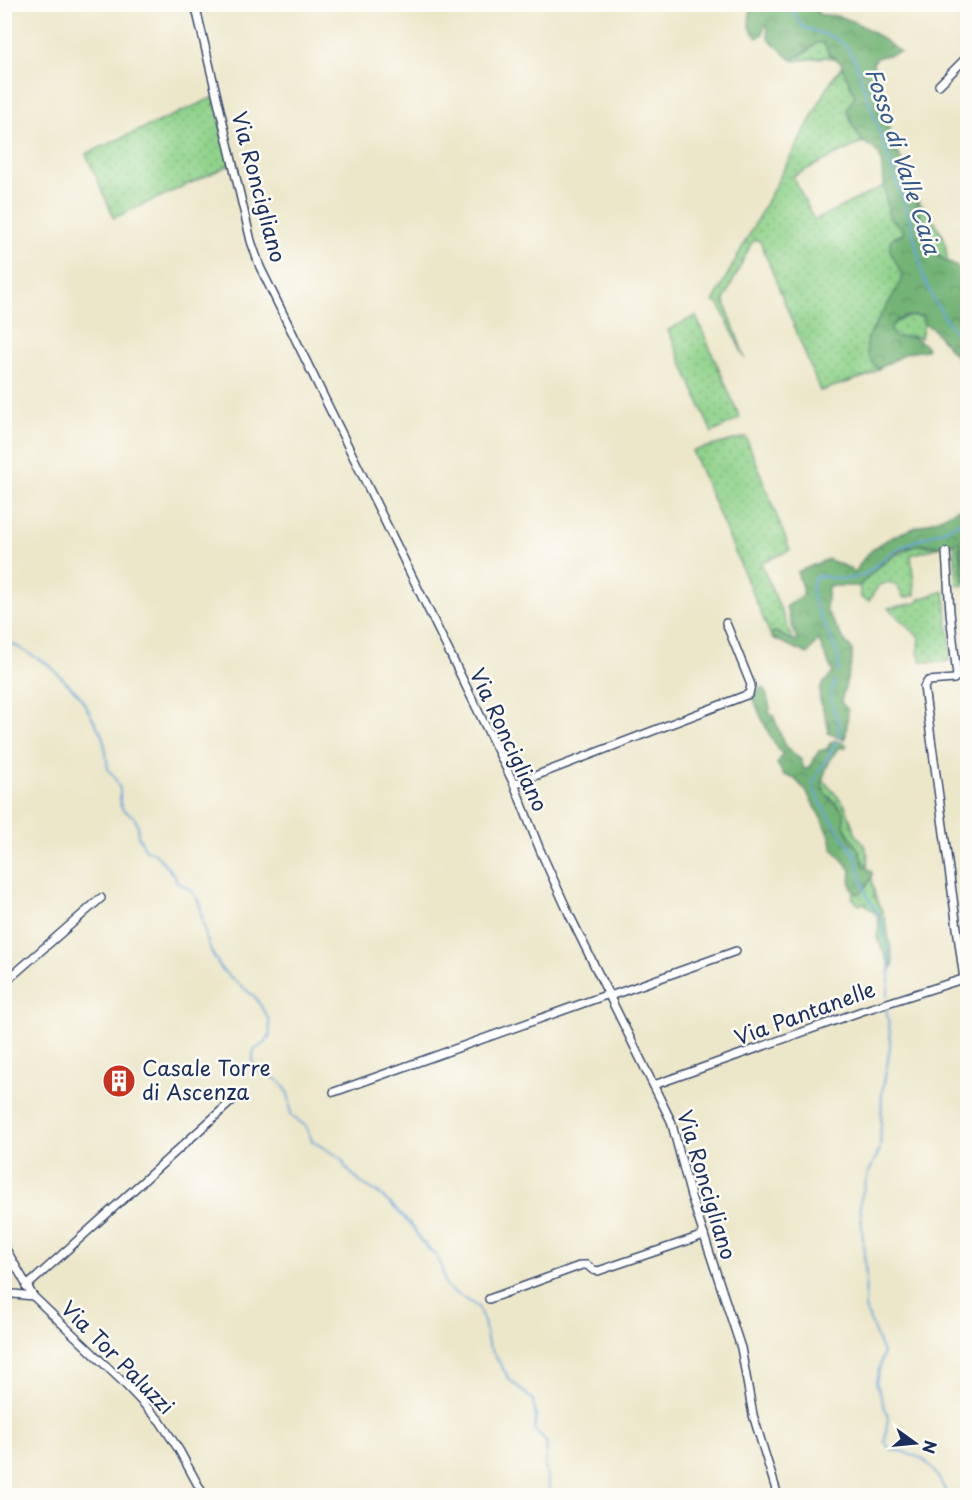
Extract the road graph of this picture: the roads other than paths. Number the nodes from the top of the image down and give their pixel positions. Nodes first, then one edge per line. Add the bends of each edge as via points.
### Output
1 (195, 4) edge
2 (968, 56) edge
3 (939, 85) dead end
4 (946, 552) dead end
5 (726, 623) dead end
6 (514, 783) junction
7 (101, 898) dead end
8 (736, 951) dead end
9 (966, 978) edge
10 (4, 983) edge
11 (609, 995) junction
12 (654, 1085) junction
13 (334, 1092) dead end
14 (233, 1100) dead end
15 (704, 1235) junction
16 (4, 1246) edge
17 (26, 1287) junction
18 (4, 1293) edge
19 (33, 1296) junction
20 (489, 1299) dead end
21 (204, 1496) edge
22 (778, 1496) edge

1 - 6 street, Via Roncigliano via 257,260
2 - 3 street
4 - 9 street via 957,676 928,681 924,687
5 - 6 street via 749,681 749,694
6 - 11 street, Via Roncigliano via 540,850
7 - 10 street
8 - 11 street
9 - 12 street, Via Pantanelle
11 - 12 street, Via Roncigliano
11 - 13 street
12 - 15 street, Via Roncigliano via 672,1126
14 - 17 street
15 - 20 street via 600,1271 582,1265
15 - 22 street, Via Roncigliano via 741,1348 753,1415
16 - 17 street, Via Tor Paluzzi
17 - 19 street, Via Tor Paluzzi
18 - 19 street
19 - 21 street, Via Tor Paluzzi via 152,1412

